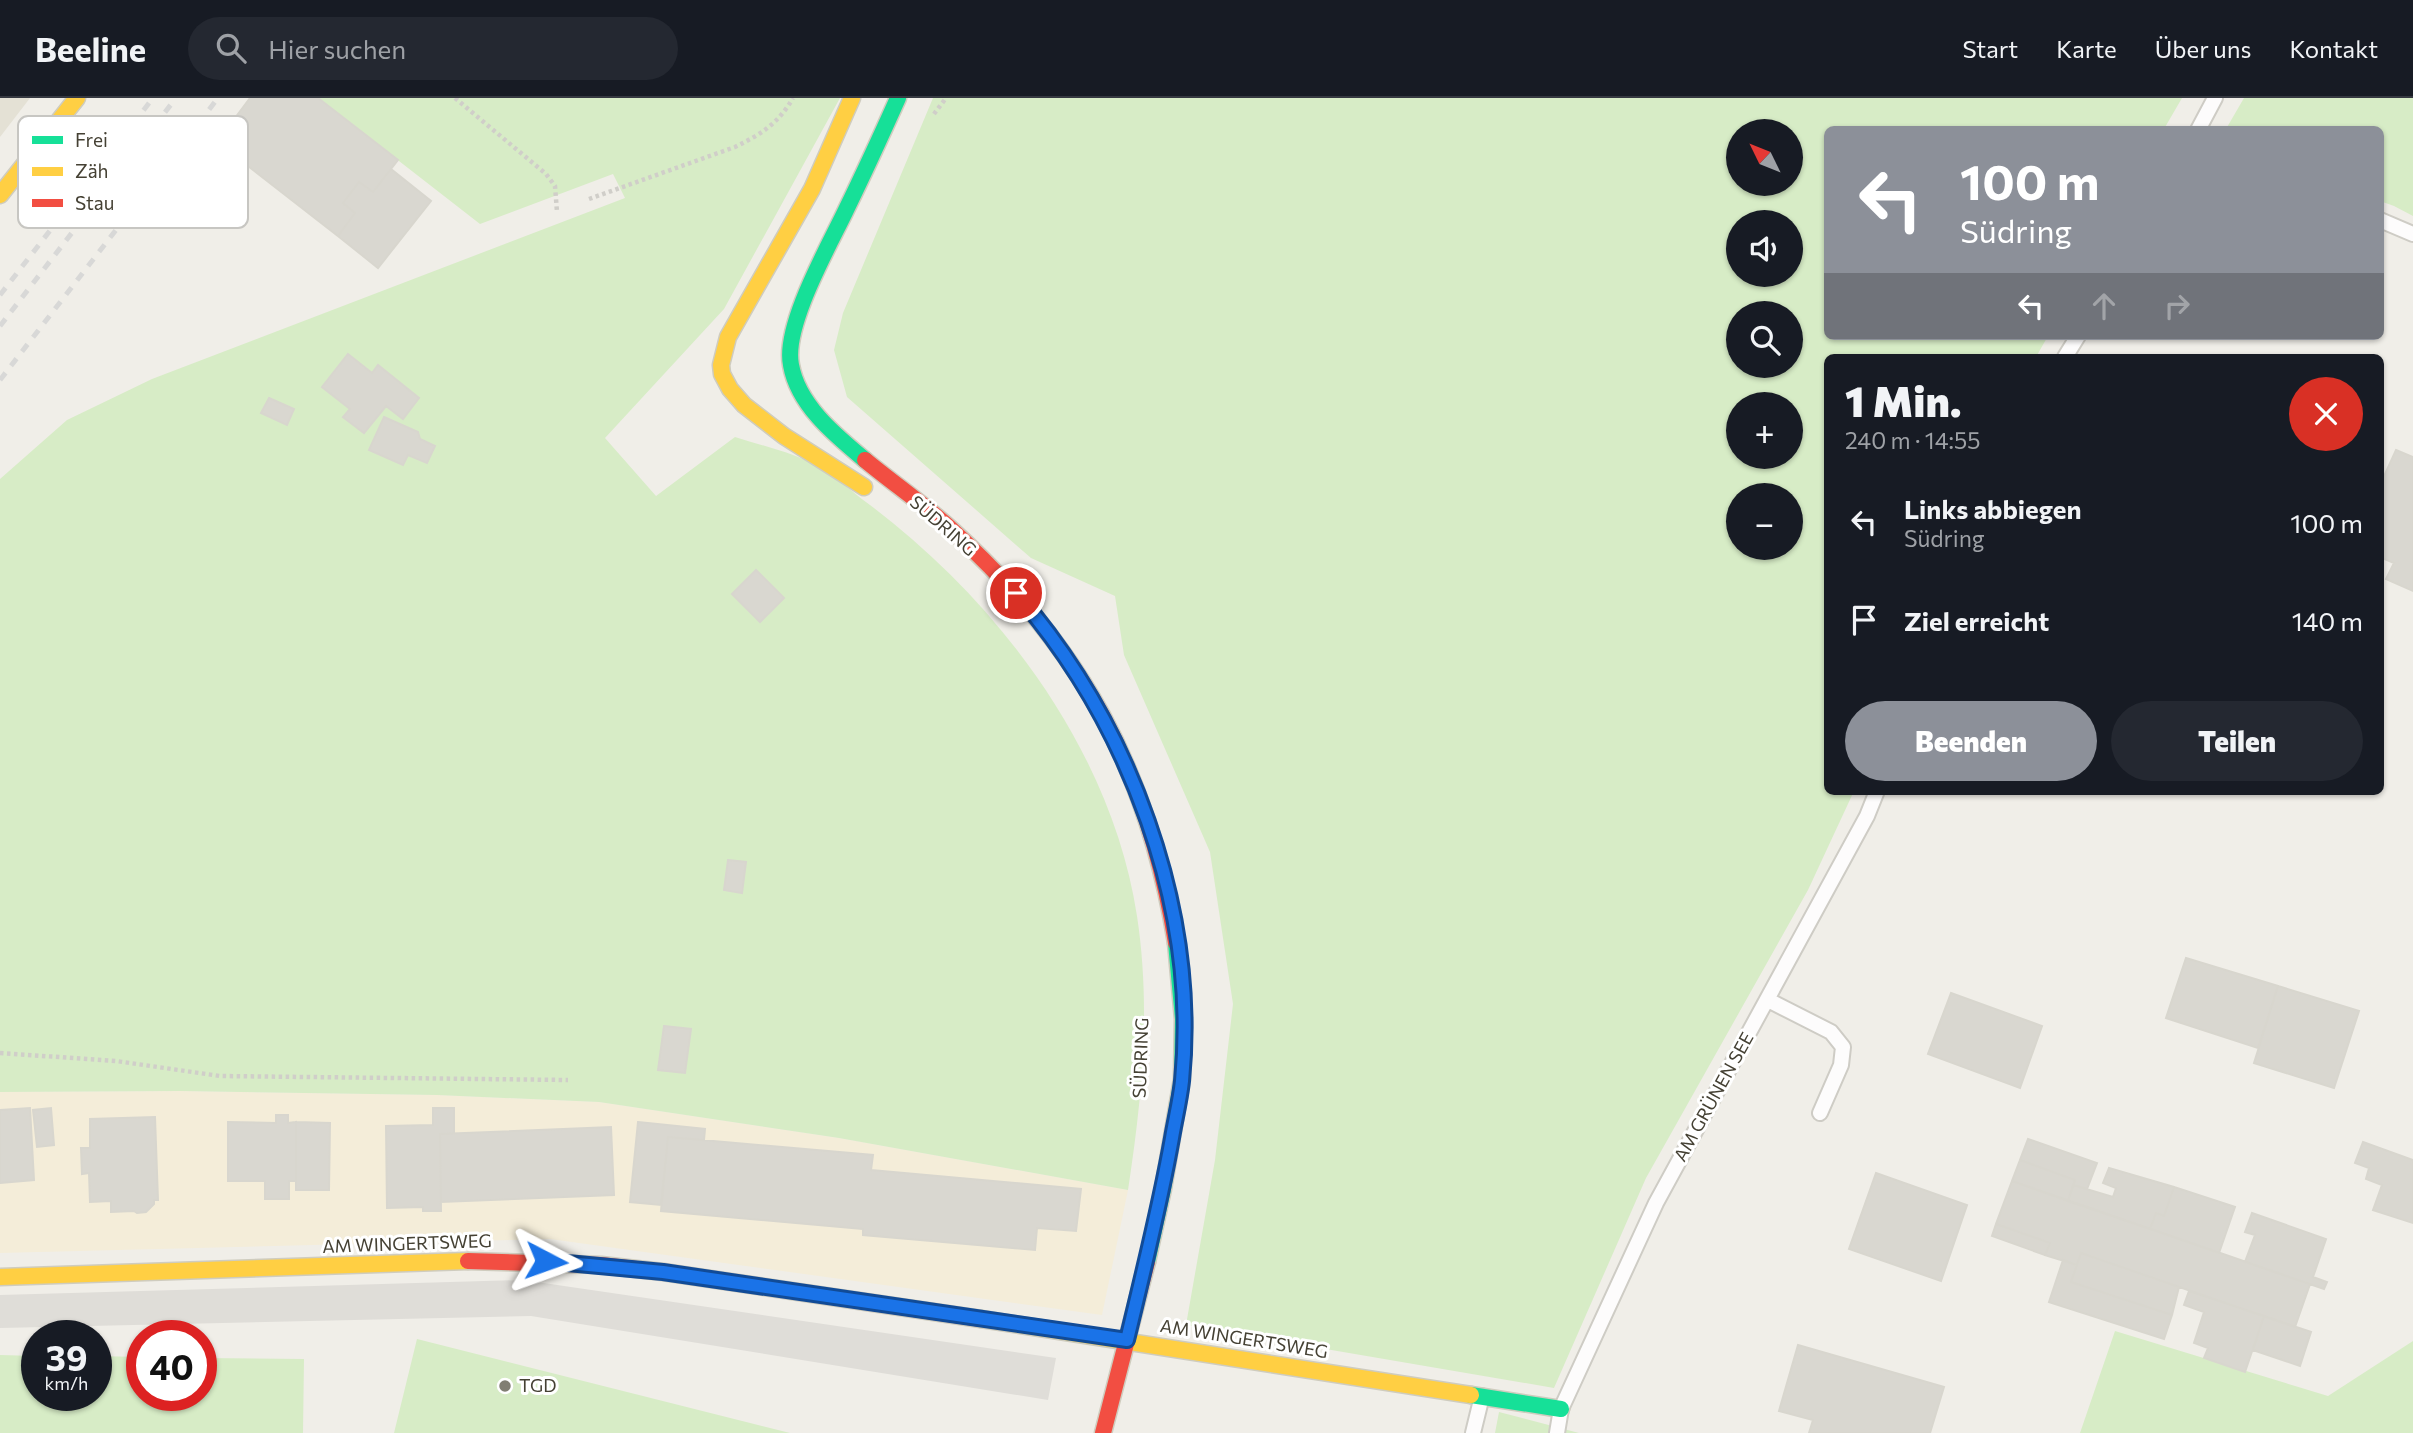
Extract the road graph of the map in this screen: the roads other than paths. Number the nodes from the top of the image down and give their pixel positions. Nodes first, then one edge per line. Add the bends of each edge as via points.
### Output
1 (77, 98) edge
2 (852, 98) edge
3 (898, 98) edge
4 (2215, 98) edge
5 (63, 116) edge
6 (2200, 126) edge
7 (18, 172) edge
8 (0, 195) edge
9 (2384, 222) edge
10 (2413, 234) edge
11 (876, 495) dead end
12 (1875, 795) edge
13 (1768, 1000) junction
14 (1820, 1113) dead end
15 (1157, 1128) dead end
16 (0, 1277) edge
17 (1127, 1340) junction
18 (1482, 1395) junction
19 (1561, 1409) junction
20 (1103, 1433) edge
21 (1473, 1433) edge
22 (1557, 1433) edge

1 - 5 street
2 - 11 street via 812,189 728,337 721,372 743,405
3 - 17 street, SÜDRING via 812,282 791,345 790,362 810,404 835,434 940,519 1004,578 1042,623 1095,704 1144,809 1175,922 1183,1018 1182,1081 1160,1205
4 - 6 lane
7 - 8 street
9 - 10 lane
12 - 13 lane, AM GRÜNEN SEE
13 - 14 lane via 1830,1032 1843,1047 1841,1065
13 - 19 lane, AM GRÜNEN SEE via 1656,1203
15 - 17 street, SÜDRING
16 - 17 street, AM WINGERTSWEG via 546,1261 663,1272
17 - 18 street, AM WINGERTSWEG
17 - 20 street, SÜDRING
18 - 19 street, AM WINGERTSWEG
18 - 21 lane
19 - 22 lane, AM GRÜNEN SEE

